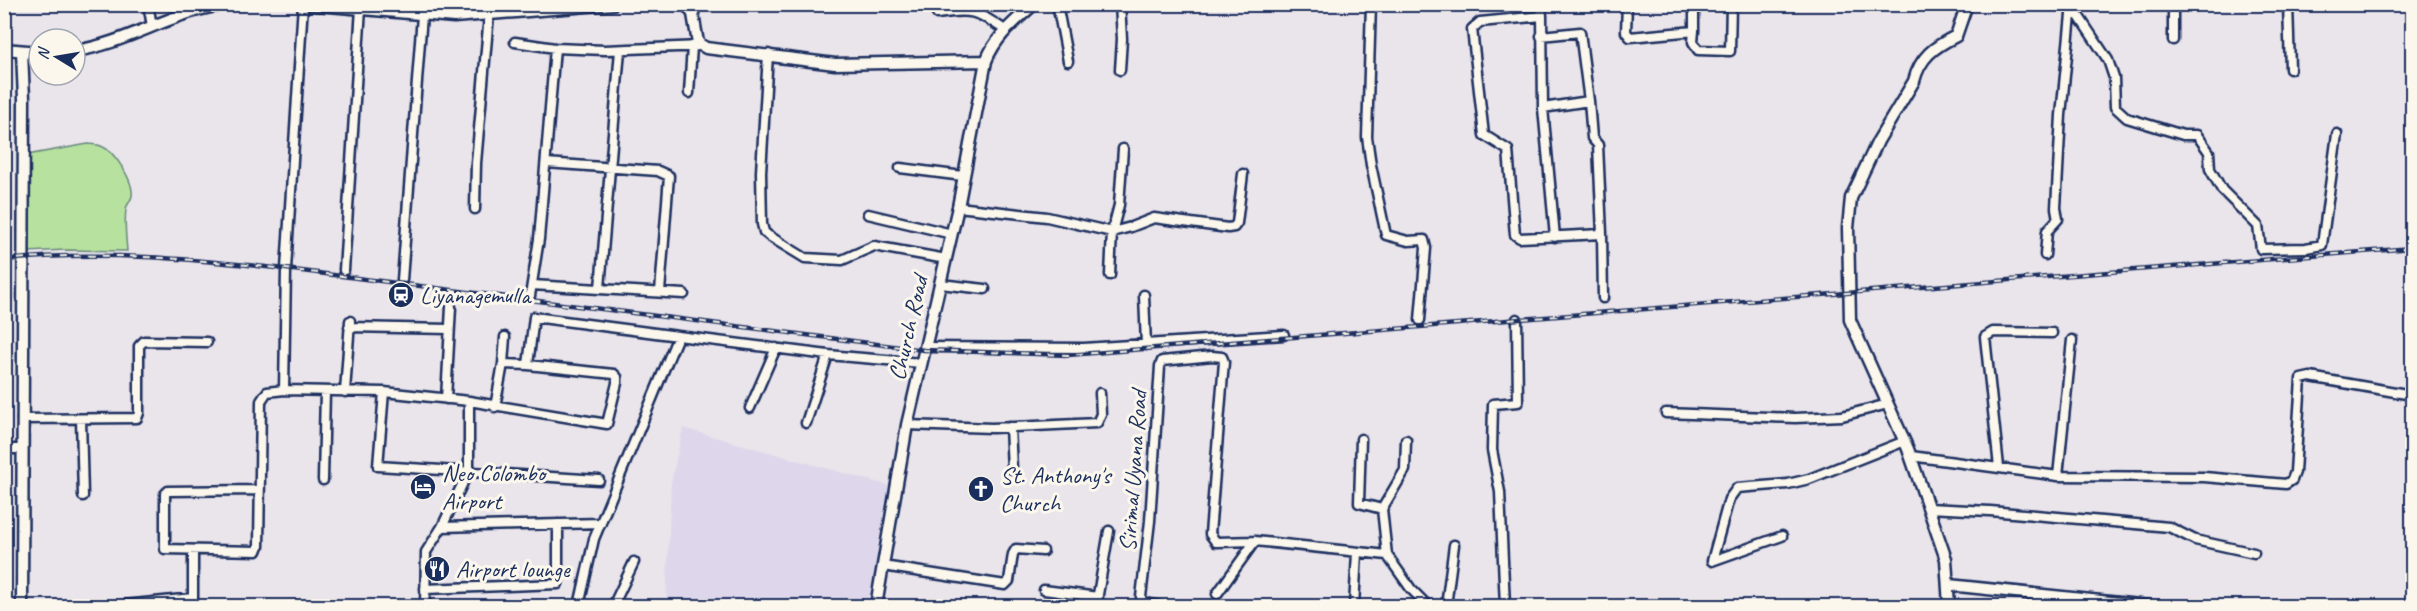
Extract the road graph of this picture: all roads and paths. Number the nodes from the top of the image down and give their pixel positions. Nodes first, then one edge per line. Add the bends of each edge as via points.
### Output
1 (148, 4) edge
2 (232, 4) edge
3 (305, 4) edge
4 (613, 4) edge
5 (686, 4) edge
6 (1034, 4) edge
7 (1057, 4) edge
8 (1120, 4) edge
9 (1371, 4) edge
10 (1541, 4) edge
11 (1627, 4) edge
12 (1694, 4) edge
13 (1731, 4) edge
14 (1967, 4) edge
15 (2070, 4) edge
16 (2173, 4) edge
17 (2288, 4) edge
18 (361, 8) junction
19 (937, 14) dead end
20 (422, 15) junction
21 (489, 15) junction
22 (2071, 15) junction
23 (1542, 16) junction
24 (152, 26) junction
25 (1005, 30) junction
26 (1694, 31) junction
27 (1541, 36) junction
28 (2173, 40) dead end
29 (515, 42) dead end
30 (696, 46) junction
31 (87, 48) edge
32 (555, 48) junction
33 (4, 49) edge
34 (620, 50) junction
35 (22, 51) junction
36 (27, 51) edge
37 (768, 54) junction
38 (986, 61) junction
39 (1068, 61) dead end
40 (2290, 69) dead end
41 (1120, 70) dead end
42 (689, 93) dead end
43 (1589, 101) junction
44 (1543, 108) junction
45 (2337, 134) dead end
46 (1122, 149) dead end
47 (546, 164) junction
48 (900, 168) dead end
49 (610, 169) junction
50 (1243, 174) dead end
51 (963, 176) junction
52 (958, 207) junction
53 (475, 209) dead end
54 (868, 214) dead end
55 (1112, 232) junction
56 (952, 234) junction
57 (1602, 234) junction
58 (1555, 237) junction
59 (2045, 255) dead end
60 (946, 259) junction
61 (344, 270) dead end
62 (1110, 275) dead end
63 (402, 280) dead end
64 (940, 284) junction
65 (532, 285) junction
66 (600, 288) junction
67 (985, 289) dead end
68 (660, 292) junction
69 (684, 294) dead end
70 (1144, 295) dead end
71 (530, 296) dead end
72 (1603, 298) dead end
73 (451, 307) dead end
74 (1517, 319) dead end
75 (1420, 320) dead end
76 (449, 329) junction
77 (2052, 333) dead end
78 (1284, 335) dead end
79 (678, 336) junction
80 (505, 337) dead end
81 (2072, 340) dead end
82 (207, 342) dead end
83 (1146, 345) junction
84 (925, 347) junction
85 (776, 348) junction
86 (828, 355) junction
87 (921, 363) junction
88 (503, 364) junction
89 (528, 366) junction
90 (284, 390) junction
91 (325, 392) junction
92 (345, 392) junction
93 (384, 392) junction
94 (1100, 393) dead end
95 (2412, 395) edge
96 (446, 399) junction
97 (469, 401) junction
98 (1888, 404) junction
99 (495, 407) junction
100 (750, 408) dead end
101 (1666, 413) dead end
102 (22, 419) junction
103 (81, 419) junction
104 (806, 423) dead end
105 (907, 425) junction
106 (1011, 427) junction
107 (1361, 440) dead end
108 (1406, 440) dead end
109 (1905, 441) junction
110 (4, 449) edge
111 (22, 449) junction
112 (1911, 456) junction
113 (1999, 467) junction
114 (1012, 469) dead end
115 (469, 470) junction
116 (2058, 476) junction
117 (324, 480) dead end
118 (599, 480) dead end
119 (259, 490) junction
120 (83, 496) dead end
121 (1928, 508) junction
122 (1382, 509) junction
123 (601, 523) junction
124 (558, 524) junction
125 (442, 527) junction
126 (1109, 531) dead end
127 (1782, 536) dead end
128 (1255, 541) junction
129 (1454, 545) dead end
130 (193, 550) junction
131 (1043, 551) dead end
132 (1357, 553) junction
133 (2254, 553) dead end
134 (1387, 555) junction
135 (634, 562) dead end
136 (883, 566) junction
137 (1949, 585) junction
138 (425, 589) junction
139 (1044, 590) dead end
140 (1217, 594) dead end
141 (193, 602) edge
142 (1097, 602) edge
143 (2060, 602) edge
144 (22, 606) edge
145 (123, 606) edge
146 (425, 606) edge
147 (579, 606) edge
148 (613, 606) edge
149 (876, 606) edge
150 (1160, 606) edge
151 (1354, 606) edge
152 (1428, 606) edge
153 (1446, 606) edge
154 (1505, 606) edge
155 (1946, 606) edge
156 (2135, 606) edge
157 (2149, 606) edge

1 - 24 street
2 - 24 street via 187,12
3 - 18 street
3 - 90 street via 286,269
4 - 21 street
5 - 30 street via 693,14
6 - 25 street, Church Road
7 - 39 street
8 - 41 street
9 - 75 street via 1367,136 1371,165 1386,235 1408,241 1424,240
10 - 23 street
11 - 26 street via 1626,32 1630,37
12 - 26 street
13 - 26 street via 1730,51 1698,50 1693,42
14 - 98 street via 1956,36 1929,52 1917,71 1851,198 1850,320
15 - 22 street
16 - 28 street
17 - 40 street
18 - 20 street
18 - 61 street
19 - 25 street via 975,12
20 - 21 street
20 - 63 street
21 - 53 street
22 - 45 street via 2078,15 2108,60 2114,78 2115,107 2127,118 2183,135 2197,135 2209,152 2210,169 2222,190 2258,226 2261,249 2322,245
22 - 59 street via 2061,115 2058,219 2047,231
23 - 27 street
23 - 58 street via 1480,22 1472,29 1484,135 1508,150 1515,235
24 - 31 street via 115,42
25 - 38 street, Church Road
27 - 43 street via 1580,32
27 - 44 street
29 - 32 street
30 - 34 street
30 - 37 street
30 - 42 street
32 - 34 street
32 - 47 street
33 - 35 street
34 - 49 street
35 - 36 street
35 - 102 street
37 - 38 street via 835,64
37 - 60 street via 761,172 764,232 805,258 842,260 874,246
38 - 51 street, Church Road
43 - 44 street
43 - 57 street via 1592,138 1598,145
44 - 58 street
46 - 55 street via 1119,205
47 - 49 street
47 - 65 street
48 - 51 street
49 - 66 street
49 - 68 street via 658,171 669,176
50 - 55 street via 1234,227 1154,218
51 - 52 street, Church Road
52 - 55 street via 1047,217
52 - 56 street, Church Road
54 - 56 street
55 - 62 street
56 - 60 street, Church Road
57 - 58 street
57 - 72 street
60 - 64 street, Church Road
64 - 67 street
64 - 84 street, Church Road
65 - 66 street
65 - 71 street
66 - 68 street
68 - 69 street
70 - 83 street
73 - 76 street
74 - 154 street via 1518,402 1493,404 1492,412
76 - 92 street via 350,324
76 - 96 street
77 - 113 street via 1993,332 1985,337
78 - 83 street
79 - 85 street
79 - 89 street via 534,317
79 - 123 street
80 - 88 street
81 - 116 street
82 - 103 street via 144,340 139,346 137,418
83 - 84 street
84 - 87 street, Church Road
85 - 86 street
85 - 100 street
86 - 87 street
86 - 104 street
87 - 105 street, Church Road
88 - 89 street
88 - 99 street
89 - 99 street via 614,374 617,383 607,424
90 - 91 street
90 - 119 street via 267,392 261,401
91 - 92 street
91 - 117 street
92 - 93 street
93 - 96 street
93 - 115 street via 378,466
94 - 106 street via 1101,414 1097,423
95 - 116 street via 2310,377 2301,379 2295,472 2286,484 2204,477
96 - 97 street
97 - 99 street
97 - 115 street
98 - 101 street via 1842,416 1795,418
98 - 109 street
102 - 103 street
102 - 111 street
103 - 120 street
105 - 106 street
105 - 136 street, Church Road
106 - 114 street
107 - 122 street via 1359,503
108 - 122 street via 1405,470
109 - 112 street
109 - 127 street via 1809,479 1737,488 1730,499 1712,561
110 - 111 street
111 - 144 street
112 - 113 street
112 - 121 street
113 - 116 street
115 - 118 street
115 - 125 street
119 - 130 street via 260,546 256,551
119 - 130 street via 168,491 165,549
121 - 133 street via 2169,527 2195,540
121 - 137 street via 1946,560
122 - 134 street
123 - 124 street
123 - 147 street
124 - 125 street
124 - 138 street via 558,584
125 - 138 street via 426,552
126 - 142 street
128 - 132 street
128 - 140 street
128 - 150 street, Sirimal Uyana Road via 1216,542 1210,534 1222,357 1162,361 1141,597 1142,602
129 - 153 street
130 - 141 street
131 - 136 street via 1016,549 1005,585
132 - 134 street
132 - 151 street
134 - 152 street
135 - 148 street
136 - 149 street, Church Road
137 - 143 street
137 - 155 street
138 - 146 street
139 - 142 street
141 - 145 street
143 - 156 street
156 - 157 street

